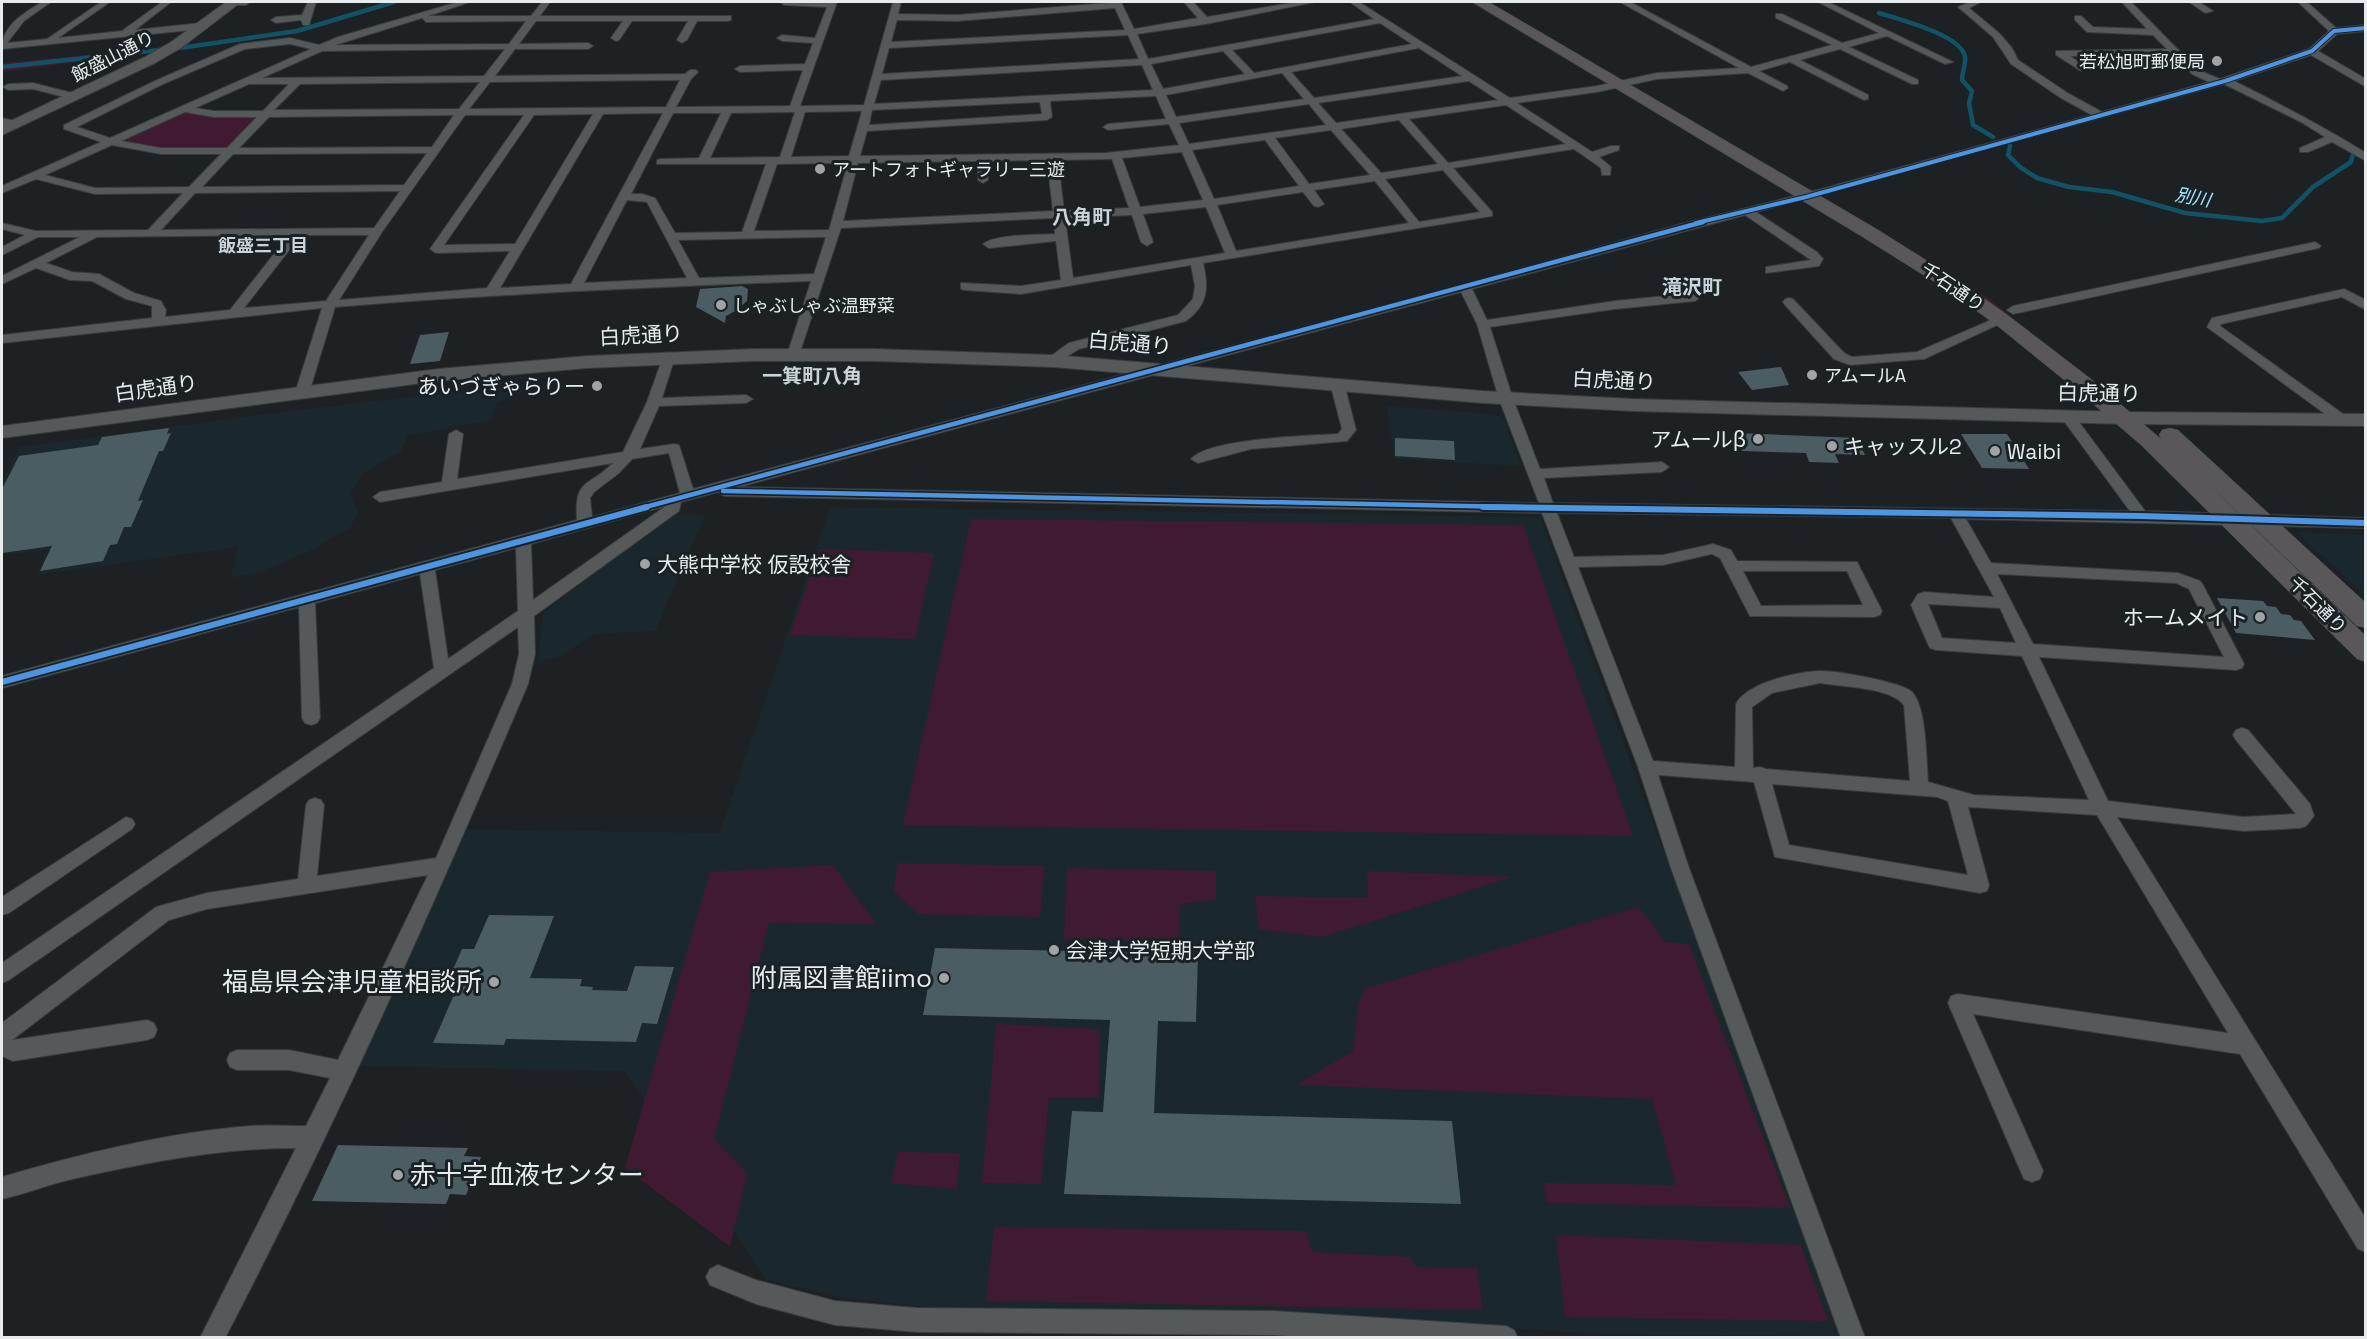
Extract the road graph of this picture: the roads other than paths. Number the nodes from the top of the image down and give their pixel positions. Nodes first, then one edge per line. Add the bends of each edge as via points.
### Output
1 (47, 2) edge
2 (106, 2) edge
3 (167, 2) edge
4 (237, 2) edge
5 (312, 2) edge
6 (466, 2) edge
7 (546, 2) edge
8 (784, 2) edge
9 (897, 2) edge
10 (1188, 2) edge
11 (1311, 2) edge
12 (1354, 2) edge
13 (1479, 2) edge
14 (1499, 2) edge
15 (1624, 2) edge
16 (1822, 2) edge
17 (1977, 2) edge
18 (2126, 2) edge
19 (2193, 2) edge
20 (2302, 2) edge
21 (832, 3) edge
22 (1118, 3) edge
23 (1272, 5) edge
24 (2208, 11) dead end
25 (1779, 16) dead end
26 (893, 17) junction
27 (533, 18) junction
28 (630, 18) junction
29 (694, 18) junction
30 (728, 18) dead end
31 (2078, 18) dead end
32 (21, 19) junction
33 (407, 19) junction
34 (276, 20) dead end
35 (1382, 20) junction
36 (3, 21) dead end
37 (1206, 21) junction
38 (201, 26) junction
39 (2366, 28) edge
40 (2334, 31) junction
41 (125, 32) junction
42 (1132, 32) junction
43 (2155, 32) junction
44 (1889, 33) junction
45 (616, 38) dead end
46 (782, 38) dead end
47 (48, 40) junction
48 (682, 40) dead end
49 (818, 41) junction
50 (2, 44) edge
51 (886, 45) junction
52 (1420, 45) junction
53 (588, 46) dead end
54 (1842, 46) junction
55 (512, 47) junction
56 (319, 48) junction
57 (1225, 48) junction
58 (2312, 51) junction
59 (2175, 52) junction
60 (1793, 60) junction
61 (1146, 62) junction
62 (1948, 62) dead end
63 (809, 67) junction
64 (740, 69) dead end
65 (2084, 69) dead end
66 (1284, 70) junction
67 (1751, 70) junction
68 (877, 76) junction
69 (1252, 76) junction
70 (1471, 78) junction
71 (488, 79) junction
72 (298, 80) junction
73 (244, 81) junction
74 (1625, 82) junction
75 (1916, 82) dead end
76 (2221, 82) junction
77 (2366, 84) edge
78 (8, 87) dead end
79 (1783, 88) dead end
80 (1160, 93) junction
81 (76, 96) junction
82 (1864, 97) dead end
83 (1045, 99) junction
84 (1312, 101) junction
85 (1506, 101) junction
86 (868, 108) junction
87 (183, 109) junction
88 (797, 109) junction
89 (727, 111) junction
90 (530, 112) junction
91 (599, 112) junction
92 (669, 112) junction
93 (265, 113) junction
94 (461, 113) junction
95 (2100, 115) junction
96 (1401, 116) junction
97 (2, 121) edge
98 (1173, 121) junction
99 (17, 124) junction
100 (1334, 126) junction
101 (1108, 127) dead end
102 (863, 128) junction
103 (2, 131) edge
104 (1268, 136) junction
105 (2339, 140) junction
106 (109, 141) junction
107 (1576, 146) junction
108 (1185, 148) junction
109 (1615, 148) dead end
110 (229, 150) junction
111 (434, 150) junction
112 (2304, 150) dead end
113 (1116, 155) junction
114 (984, 156) junction
115 (1052, 156) junction
116 (1592, 156) junction
117 (2363, 157) edge
118 (785, 159) junction
119 (855, 159) junction
120 (773, 160) junction
121 (703, 161) junction
122 (661, 162) dead end
123 (1446, 167) junction
124 (1606, 173) dead end
125 (34, 174) junction
126 (1378, 177) junction
127 (983, 180) dead end
128 (406, 188) junction
129 (1306, 188) junction
130 (2, 190) edge
131 (190, 190) junction
132 (1815, 195) junction
133 (624, 197) junction
134 (1210, 203) junction
135 (1318, 204) dead end
136 (1136, 211) junction
137 (1746, 211) junction
138 (1060, 213) junction
139 (2, 226) edge
140 (1417, 226) junction
141 (834, 229) junction
142 (377, 231) junction
143 (298, 232) junction
144 (151, 233) junction
145 (36, 234) junction
146 (96, 234) junction
147 (747, 234) junction
148 (670, 237) junction
149 (1063, 237) junction
150 (1147, 242) dead end
151 (989, 244) dead end
152 (2315, 246) dead end
153 (518, 247) junction
154 (2, 251) edge
155 (1232, 255) junction
156 (1196, 260) junction
157 (37, 264) junction
158 (1770, 270) dead end
159 (819, 277) junction
160 (2, 280) edge
161 (695, 282) junction
162 (1066, 282) junction
163 (576, 286) junction
164 (965, 286) dead end
165 (1465, 287) junction
166 (492, 291) junction
167 (1695, 297) dead end
168 (1789, 302) dead end
169 (330, 304) junction
170 (2366, 306) edge
171 (233, 314) junction
172 (2007, 315) junction
173 (158, 322) junction
174 (1482, 324) junction
175 (2, 339) edge
176 (793, 355) junction
177 (669, 357) junction
178 (1053, 361) junction
179 (1157, 369) junction
180 (1336, 383) junction
181 (303, 393) junction
182 (746, 399) dead end
183 (1506, 399) junction
184 (654, 402) junction
185 (2068, 417) junction
186 (2126, 418) junction
187 (2152, 418) junction
188 (2341, 419) junction
189 (2366, 420) edge
190 (2, 432) edge
191 (456, 434) dead end
192 (626, 458) junction
193 (1198, 459) dead end
194 (1662, 467) dead end
195 (1536, 474) junction
196 (449, 486) junction
197 (705, 491) junction
198 (381, 497) dead end
199 (681, 497) junction
200 (1549, 508) junction
201 (1957, 515) junction
202 (2141, 516) junction
203 (2231, 519) junction
204 (2260, 520) junction
205 (2366, 523) edge
206 (585, 524) junction
207 (523, 540) junction
208 (1570, 562) junction
209 (427, 566) junction
210 (1733, 566) junction
211 (1988, 568) junction
212 (307, 599) junction
213 (2006, 603) junction
214 (525, 614) junction
215 (2366, 619) edge
216 (2028, 648) junction
217 (2366, 652) edge
218 (440, 664) dead end
219 (2, 682) edge
220 (311, 718) dead end
221 (2242, 735) dead end
222 (1647, 767) junction
223 (1752, 774) junction
224 (1920, 789) junction
225 (1956, 796) junction
226 (315, 805) dead end
227 (2102, 808) junction
228 (126, 824) dead end
229 (442, 865) junction
230 (307, 885) junction
231 (2, 907) edge
232 (2, 974) edge
233 (147, 1030) dead end
234 (2, 1035) edge
235 (2, 1044) edge
236 (2246, 1045) junction
237 (237, 1060) dead end
238 (344, 1071) junction
239 (312, 1137) junction
240 (2032, 1171) dead end
241 (2, 1188) edge
242 (2366, 1241) edge
243 (718, 1277) dead end
244 (1364, 1333) edge
245 (212, 1338) edge
246 (1506, 1338) edge
247 (1853, 1338) edge

1 - 32 street
2 - 47 street
3 - 41 street
4 - 38 street, 飯盛山通り
5 - 34 street via 306,20
6 - 33 street
7 - 27 street
8 - 21 street
9 - 26 street
10 - 37 street
11 - 23 street
12 - 35 street
13 - 74 main road, 千石通り
14 - 74 main road, 千石通り
15 - 67 street
16 - 44 street
17 - 95 street via 1964,7 1996,35 2014,62
18 - 43 street
19 - 24 street
20 - 40 street
21 - 49 street
22 - 26 street via 957,18
22 - 42 street
23 - 37 street
25 - 54 street
26 - 51 street
27 - 28 street
27 - 33 street
27 - 55 street
28 - 29 street
28 - 45 street
29 - 30 street via 715,14
29 - 48 street
31 - 43 street via 2090,30
32 - 36 street
32 - 50 street
33 - 56 street
35 - 52 street
35 - 57 street
37 - 42 street
38 - 41 street
38 - 81 street, 飯盛山通り via 150,60
39 - 40 street
40 - 58 street
41 - 47 street
42 - 51 street
42 - 61 street
43 - 59 street
44 - 54 street
44 - 62 street
46 - 49 street
47 - 50 street
49 - 63 street
51 - 68 street
52 - 66 street
52 - 70 street
53 - 55 street
54 - 60 street
54 - 75 street
55 - 56 street
55 - 71 street
56 - 73 street
56 - 106 street via 290,41 250,44 160,81 68,127
57 - 61 street
57 - 69 street
58 - 76 street
58 - 77 street
59 - 65 street via 2059,53
59 - 76 street via 2195,72
60 - 67 street
60 - 82 street
61 - 68 street
61 - 80 street
63 - 64 street
63 - 88 street
66 - 69 street
66 - 84 street
67 - 74 street
67 - 79 street
68 - 86 street
69 - 80 street
70 - 84 street
70 - 85 street
71 - 72 street
71 - 92 street via 690,74
71 - 94 street
72 - 73 street
72 - 93 street
73 - 87 street
74 - 85 street
74 - 132 main road, 千石通り
76 - 95 street
76 - 105 street
78 - 81 street via 33,86
80 - 83 street
80 - 98 street
81 - 99 street, 飯盛山通り
83 - 86 street
83 - 102 street via 1047,117
84 - 98 street
84 - 100 street
85 - 96 street
85 - 107 street
86 - 88 street
86 - 102 street
87 - 93 street via 202,113
87 - 106 street
88 - 89 street
88 - 118 street
89 - 92 street
89 - 121 street
90 - 91 street
90 - 94 street
90 - 153 street via 436,249
91 - 92 street
91 - 153 street
92 - 133 street
93 - 94 street
93 - 110 street
94 - 111 street
95 - 132 street
96 - 100 street
96 - 123 street
97 - 99 street
98 - 101 street
98 - 108 street
99 - 103 street, 飯盛山通り
100 - 104 street
100 - 126 street
102 - 119 street
104 - 108 street
104 - 129 street
105 - 112 street
105 - 117 street
106 - 110 street via 150,150
106 - 125 street
107 - 116 street
107 - 123 street
108 - 113 street
108 - 134 street
109 - 116 street
110 - 111 street
110 - 131 street
111 - 128 street
113 - 115 street
113 - 136 street
114 - 115 street
114 - 119 street
114 - 127 street
115 - 138 street
116 - 124 street via 1606,167
118 - 119 street
118 - 120 street
119 - 141 street
120 - 121 street
120 - 147 street
121 - 122 street
123 - 126 street
123 - 140 street via 1488,214
125 - 130 street
125 - 131 street via 95,191
126 - 129 street
126 - 140 street
128 - 131 street
128 - 142 street
129 - 134 street
129 - 135 street
131 - 144 street
132 - 137 street
132 - 172 main road, 千石通り via 1886,243
133 - 148 street via 651,200
133 - 163 street
134 - 136 street
134 - 155 street
136 - 138 street
136 - 150 street
137 - 158 street via 1817,260 1805,266
137 - 165 street
138 - 141 street
138 - 149 street
139 - 145 street
140 - 155 street
141 - 147 street
141 - 159 street
142 - 143 street
142 - 169 street
143 - 144 street
143 - 171 street
144 - 146 street
145 - 146 street
145 - 154 street
146 - 157 street
147 - 148 street
148 - 161 street
149 - 151 street
149 - 162 street
152 - 172 street
153 - 166 street
155 - 156 street
156 - 162 street
156 - 178 street via 1202,287 1199,304 1193,311 1182,318 1074,346
157 - 160 street
157 - 173 street via 70,276 95,277 130,296 157,304
159 - 161 street
159 - 176 street
161 - 163 street
162 - 164 street via 1021,290
163 - 166 street
165 - 174 street
165 - 179 street
166 - 169 street
167 - 174 street via 1648,299
168 - 172 street via 1839,356 1850,361 1919,356
169 - 171 street
169 - 181 street
170 - 188 street via 2344,293 2216,321 2213,327
171 - 173 street
172 - 186 main road, 千石通り
172 - 187 main road, 千石通り via 2096,372
173 - 175 street
174 - 183 street
176 - 177 street, 白虎通り
176 - 178 street, 白虎通り
177 - 181 street, 白虎通り via 494,370
177 - 184 street
178 - 179 street, 白虎通り
179 - 180 street, 白虎通り
179 - 197 street
180 - 183 street, 白虎通り
180 - 193 street via 1349,430 1342,438 1263,444 1213,452
181 - 190 street, 白虎通り
182 - 184 street
183 - 185 street, 白虎通り via 1783,411
183 - 195 street
184 - 192 street
185 - 186 street, 白虎通り
185 - 202 street
186 - 187 street, 白虎通り
186 - 203 main road, 千石通り
187 - 188 street, 白虎通り
187 - 204 main road, 千石通り
188 - 189 street, 白虎通り
191 - 196 street
192 - 196 street
192 - 199 street via 674,448
192 - 206 street via 583,498
194 - 195 street
195 - 200 street
196 - 198 street
197 - 199 street
197 - 200 street
199 - 206 street
199 - 214 street via 674,508
200 - 201 street
200 - 208 street
201 - 202 street
201 - 211 street
202 - 203 street
203 - 204 street
203 - 217 main road, 千石通り
204 - 205 street
204 - 215 main road, 千石通り
206 - 207 street
207 - 209 street
207 - 214 street
208 - 210 street via 1663,560 1713,549 1726,554
208 - 222 street
209 - 212 street
209 - 218 street
210 - 210 street via 1756,612 1874,611 1852,566
211 - 213 street
211 - 216 street via 2178,578 2195,585 2236,664
212 - 219 street
212 - 220 street
213 - 216 street
213 - 216 street via 1924,598 1918,605 1936,644
214 - 229 street via 527,654 520,684
214 - 232 street
216 - 227 street
221 - 227 street via 2304,809 2305,816 2300,821 2244,824
222 - 223 street
222 - 247 street via 1680,868
223 - 224 street
223 - 224 street via 1744,704 1767,688 1820,677 1891,688 1908,697
223 - 225 street via 1782,852 1980,885
224 - 225 street
225 - 227 street via 1974,802
226 - 230 street
227 - 236 street
228 - 231 street
229 - 230 street
229 - 238 street
230 - 234 street via 207,901 163,914
233 - 235 street via 13,1051
236 - 240 street via 1958,1003
236 - 242 street
237 - 238 street via 289,1060
238 - 239 street
239 - 241 street via 251,1137 175,1148 75,1167
239 - 245 street
243 - 244 street via 756,1292 835,1313 1021,1323 1274,1323
244 - 246 street

